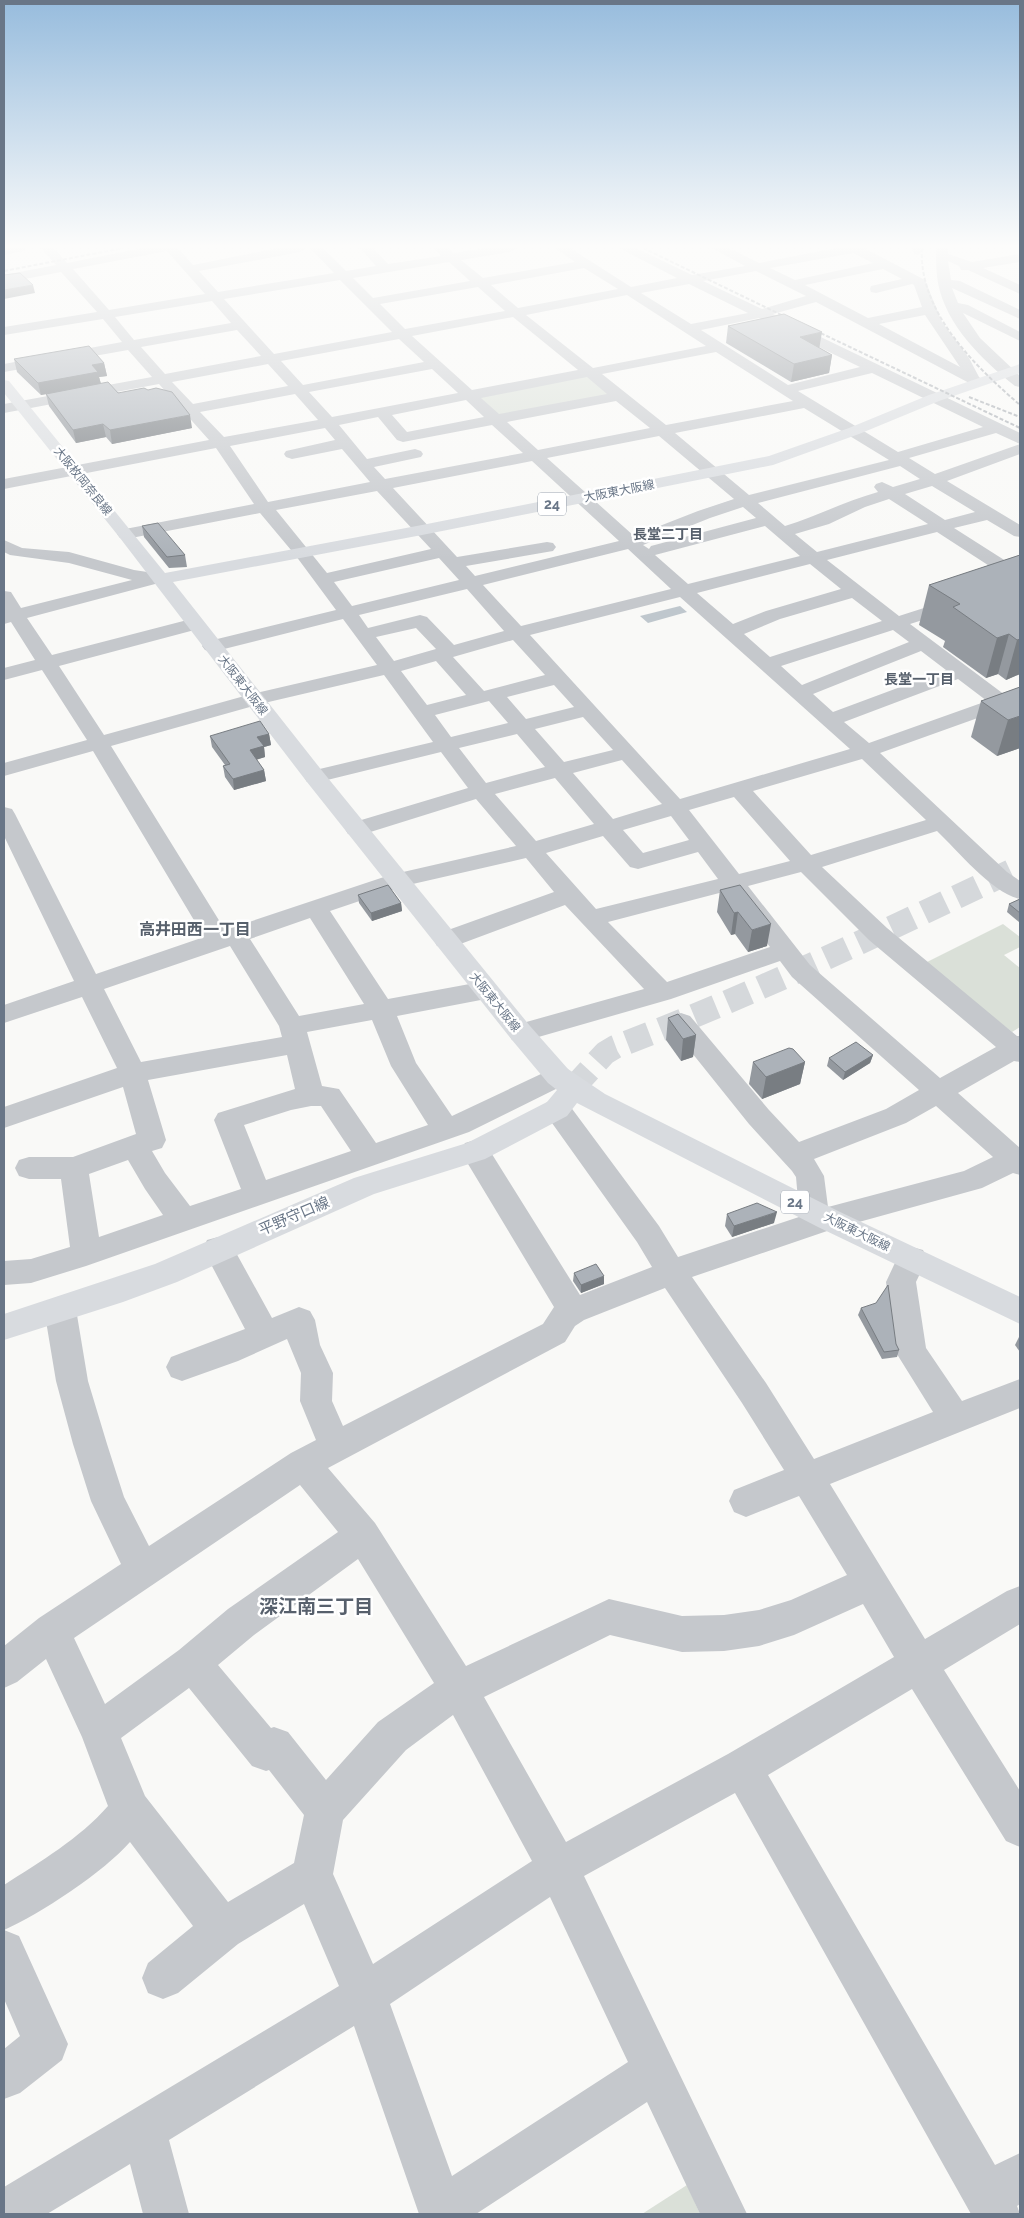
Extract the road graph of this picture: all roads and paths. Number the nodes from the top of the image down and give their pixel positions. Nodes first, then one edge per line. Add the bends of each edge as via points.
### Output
1 (95, 352) edge
2 (137, 352) edge
3 (264, 352) edge
4 (308, 352) edge
5 (336, 352) edge
6 (376, 352) edge
7 (421, 352) edge
8 (564, 352) edge
9 (700, 352) edge
10 (724, 352) edge
11 (839, 352) edge
12 (920, 352) edge
13 (957, 352) edge
14 (990, 352) edge
15 (572, 358) junction
16 (271, 359) junction
17 (553, 362) dead end
18 (321, 363) dead end
19 (434, 364) junction
20 (4, 368) edge
21 (874, 368) junction
22 (398, 371) junction
23 (1014, 371) edge
24 (284, 373) junction
25 (590, 373) junction
26 (366, 377) junction
27 (470, 377) dead end
28 (162, 379) junction
29 (268, 379) dead end
30 (452, 380) junction
31 (975, 380) junction
32 (344, 381) junction
33 (1020, 383) edge
34 (4, 384) edge
35 (298, 389) junction
36 (785, 390) junction
37 (469, 396) junction
38 (619, 396) junction
39 (934, 398) junction
40 (806, 403) junction
41 (421, 405) junction
42 (20, 406) junction
43 (4, 409) edge
44 (189, 409) junction
45 (380, 413) junction
46 (495, 420) junction
47 (329, 423) junction
48 (997, 428) junction
49 (444, 429) junction
50 (663, 431) junction
51 (854, 432) junction
52 (348, 439) junction
53 (1020, 439) edge
54 (220, 443) junction
55 (1020, 449) edge
56 (292, 454) dead end
57 (415, 454) dead end
58 (535, 456) junction
59 (899, 459) junction
60 (994, 459) junction
61 (364, 464) junction
62 (1011, 468) dead end
63 (74, 471) junction
64 (710, 473) junction
65 (854, 474) junction
66 (934, 480) junction
67 (4, 484) edge
68 (382, 486) junction
69 (892, 493) junction
70 (584, 498) junction
71 (747, 502) junction
72 (263, 506) junction
73 (1020, 511) edge
74 (992, 516) junction
75 (769, 520) junction
76 (941, 526) junction
77 (422, 530) junction
78 (782, 532) junction
79 (1020, 532) edge
80 (126, 534) junction
81 (4, 545) edge
82 (636, 546) junction
83 (302, 552) junction
84 (447, 558) junction
85 (813, 558) junction
86 (578, 572) dead end
87 (1020, 578) edge
88 (161, 579) junction
89 (323, 579) junction
90 (1020, 582) edge
91 (470, 583) junction
92 (684, 591) junction
93 (855, 592) junction
94 (4, 596) edge
95 (348, 612) junction
96 (10, 616) edge
97 (896, 623) junction
98 (195, 624) junction
99 (731, 632) junction
100 (517, 633) junction
101 (365, 634) junction
102 (923, 643) junction
103 (212, 646) junction
104 (444, 652) junction
105 (46, 662) junction
106 (767, 664) junction
107 (391, 668) junction
108 (961, 671) junction
109 (4, 674) edge
110 (558, 678) junction
111 (799, 693) junction
112 (487, 696) junction
113 (255, 699) junction
114 (1012, 699) edge
115 (587, 710) junction
116 (424, 712) junction
117 (1020, 716) edge
118 (829, 720) junction
119 (522, 726) junction
120 (99, 743) junction
121 (447, 745) junction
122 (867, 751) junction
123 (625, 753) junction
124 (4, 770) edge
125 (561, 771) junction
126 (315, 777) junction
127 (740, 789) junction
128 (482, 791) junction
129 (675, 808) junction
130 (4, 814) edge
131 (943, 822) junction
132 (609, 827) junction
133 (356, 828) junction
134 (702, 844) junction
135 (531, 850) junction
136 (806, 864) junction
137 (398, 880) junction
138 (732, 882) junction
139 (1020, 892) edge
140 (569, 895) junction
141 (316, 908) junction
142 (591, 918) junction
143 (227, 938) junction
144 (446, 940) junction
145 (785, 951) junction
146 (88, 985) junction
147 (486, 990) junction
148 (662, 993) junction
149 (381, 1009) junction
150 (4, 1014) edge
151 (681, 1022) edge
152 (521, 1033) junction
153 (294, 1035) junction
154 (1019, 1049) edge
155 (133, 1073) junction
156 (563, 1091) junction
157 (939, 1091) junction
158 (311, 1096) junction
159 (4, 1118) edge
160 (446, 1129) junction
161 (136, 1146) junction
162 (475, 1152) junction
163 (369, 1155) junction
164 (795, 1155) junction
165 (1018, 1161) edge
166 (29, 1168) dead end
167 (74, 1168) junction
168 (257, 1193) junction
169 (821, 1215) junction
170 (183, 1220) junction
171 (218, 1249) junction
172 (86, 1254) junction
173 (912, 1259) junction
174 (671, 1272) junction
175 (4, 1273) edge
176 (60, 1309) junction
177 (573, 1310) junction
178 (1020, 1311) edge
179 (4, 1327) edge
180 (264, 1333) junction
181 (182, 1367) dead end
182 (1020, 1393) edge
183 (955, 1419) junction
184 (319, 1455) junction
185 (805, 1476) junction
186 (746, 1500) dead end
187 (363, 1535) junction
188 (143, 1571) junction
189 (870, 1583) junction
190 (1020, 1604) edge
191 (52, 1631) junction
192 (192, 1663) junction
193 (918, 1664) junction
194 (4, 1668) edge
195 (459, 1689) junction
196 (97, 1726) junction
197 (742, 1768) junction
198 (131, 1810) junction
199 (324, 1810) junction
200 (1020, 1827) edge
201 (558, 1868) junction
202 (312, 1875) junction
203 (4, 1909) edge
204 (224, 1929) junction
205 (4, 1951) edge
206 (163, 1978) dead end
207 (365, 1995) junction
208 (655, 2070) junction
209 (4, 2077) edge
210 (144, 2131) junction
211 (1002, 2196) edge
212 (442, 2212) edge
213 (4, 2214) edge
214 (166, 2214) edge
215 (724, 2214) edge

1 - 20 street
2 - 28 street
3 - 16 street
4 - 16 street
5 - 26 street
6 - 22 street
7 - 19 street
8 - 15 street
9 - 25 street
10 - 36 street
11 - 21 street
12 - 31 street
13 - 31 street
14 - 23 street
15 - 17 street
15 - 25 street
16 - 24 street
16 - 28 street
18 - 24 street
19 - 22 street
19 - 30 street
21 - 36 street
21 - 39 street
22 - 26 street
23 - 31 main road, 大阪東大阪線 / 24
23 - 33 street
24 - 29 street
24 - 35 street
25 - 37 street
25 - 38 street
26 - 32 street
27 - 30 street
28 - 42 street
28 - 44 street
30 - 37 street
31 - 39 main road, 大阪東大阪線 / 24
32 - 35 street
32 - 45 street
34 - 42 main road, 大阪枚岡奈良線
35 - 44 street
35 - 47 street
36 - 40 street
37 - 41 street
37 - 46 street
38 - 46 street
38 - 50 street
39 - 48 street
39 - 51 main road, 大阪東大阪線 / 24
40 - 50 street
40 - 51 street
41 - 45 street
41 - 49 street
42 - 43 street
42 - 63 main road, 大阪枚岡奈良線
44 - 54 street
45 - 47 street
45 - 49 street via 404,437
46 - 49 street
46 - 58 street
47 - 52 street
47 - 54 street
48 - 53 street
48 - 59 street
50 - 58 street
50 - 64 street
51 - 59 street
51 - 64 main road, 大阪東大阪線 / 24 via 773,460
52 - 56 street
52 - 61 street
54 - 63 street
54 - 72 street
55 - 60 street
57 - 61 street
58 - 68 street
58 - 70 street
59 - 65 street
59 - 66 street
60 - 62 street
60 - 66 street
61 - 68 street
63 - 67 street
63 - 80 main road, 大阪枚岡奈良線
64 - 70 main road, 大阪東大阪線 / 24
64 - 71 street
65 - 69 street
65 - 71 street
66 - 69 street
66 - 74 street
68 - 72 street
68 - 77 street
69 - 76 street
69 - 78 street
70 - 77 main road, 大阪東大阪線 / 24
70 - 82 street
71 - 75 street
71 - 82 street via 699,517
72 - 80 street
72 - 83 street
73 - 74 street
74 - 76 street
74 - 79 street
75 - 78 street
75 - 82 street
76 - 85 street
76 - 87 street
77 - 83 main road, 大阪東大阪線 / 24
77 - 84 street
78 - 85 street
80 - 88 main road, 大阪枚岡奈良線
81 - 88 street via 26,554 55,555 128,576
82 - 84 street
82 - 86 street
82 - 91 street
82 - 92 street
83 - 88 main road, 大阪東大阪線 / 24
83 - 89 street
84 - 89 street
84 - 91 street
85 - 92 street
85 - 93 street
88 - 96 street
88 - 98 main road, 大阪東大阪線 / 24
89 - 95 street
90 - 97 street
91 - 95 street
91 - 100 street
92 - 99 street
92 - 100 street
93 - 97 street
93 - 99 street via 773,615
94 - 96 street
95 - 101 street
95 - 103 street
96 - 105 street
97 - 102 street
97 - 106 street
98 - 103 main road, 大阪東大阪線 / 24
98 - 105 street
99 - 106 street
100 - 104 street
100 - 110 street
101 - 104 street via 420,621
101 - 107 street
102 - 108 street
102 - 111 street
103 - 113 main road, 大阪東大阪線 / 24
104 - 107 street
104 - 112 street
105 - 109 street
105 - 120 street
106 - 111 street
107 - 113 street
107 - 116 street
108 - 114 street
108 - 118 street
110 - 112 street
110 - 115 street
111 - 118 street
112 - 116 street
112 - 119 street
113 - 120 street
113 - 126 main road, 大阪東大阪線 / 24
114 - 117 street
114 - 122 street
115 - 119 street
115 - 123 street
116 - 121 street
118 - 122 street
119 - 121 street
119 - 125 street
120 - 124 street
120 - 143 street
121 - 126 street
121 - 128 street
122 - 127 street
122 - 131 street
123 - 125 street
123 - 129 street
125 - 128 street
125 - 132 street
126 - 133 main road, 大阪東大阪線 / 24
127 - 129 street
127 - 136 street
128 - 133 street
128 - 135 street
129 - 132 street
129 - 134 street
130 - 146 street
131 - 136 street
131 - 139 street via 999,877
132 - 134 street via 638,862
132 - 135 street
133 - 137 main road, 大阪東大阪線 / 24
134 - 138 street
135 - 137 street
135 - 140 street
136 - 138 street
136 - 154 street via 878,934
137 - 141 street
137 - 144 main road, 大阪東大阪線 / 24
138 - 142 street
138 - 145 street
140 - 142 street
140 - 144 street
141 - 143 street
141 - 149 street
142 - 148 street
143 - 146 street
143 - 153 street
144 - 147 main road, 大阪東大阪線 / 24
145 - 148 street
145 - 157 street via 801,971
146 - 150 street
146 - 155 street
147 - 149 street
147 - 152 main road, 大阪東大阪線 / 24
148 - 152 street
149 - 153 street
149 - 160 street via 404,1066
151 - 164 street via 759,1117
152 - 156 main road, 大阪東大阪線 / 24
153 - 155 street
153 - 158 street
154 - 157 street
155 - 159 street
155 - 161 street via 152,1140
156 - 160 street
156 - 162 main road, 平野守口線
156 - 169 main road, 大阪東大阪線 / 24
156 - 174 street
157 - 164 street via 896,1116
157 - 165 street
158 - 163 street via 329,1096
158 - 168 street via 228,1120
160 - 163 street
161 - 167 street
161 - 170 street via 155,1181
162 - 171 main road, 平野守口線 via 419,1166 364,1186
162 - 177 street
163 - 168 street
164 - 169 street via 810,1176
165 - 169 street via 972,1180
166 - 167 street
167 - 172 street
168 - 170 street
169 - 173 main road, 大阪東大阪線 / 24
169 - 174 street
170 - 172 street
171 - 176 main road, 平野守口線 via 166,1273
171 - 180 street
172 - 175 street via 31,1271
173 - 178 main road, 大阪東大阪線 / 24
173 - 183 street via 901,1282 911,1351
174 - 177 street
174 - 185 street via 754,1393
176 - 179 main road, 平野守口線
176 - 188 street via 72,1382 108,1501
177 - 184 street via 554,1333
180 - 181 street
180 - 184 street via 299,1320 304,1345 317,1373
182 - 183 street
183 - 185 street
184 - 187 street
184 - 188 street
185 - 186 street
185 - 189 street
187 - 192 street via 241,1622
187 - 195 street
188 - 191 street
189 - 193 street
189 - 195 street via 794,1617 759,1628 724,1633 682,1634 609,1618
190 - 193 street
191 - 194 street
191 - 196 street
192 - 196 street via 110,1723
192 - 199 street via 266,1752 274,1746
193 - 197 street
193 - 200 street
195 - 199 street via 392,1736
195 - 201 street
196 - 198 street
197 - 201 street
197 - 211 street
198 - 203 street via 108,1836 73,1864
198 - 204 street via 198,1900
199 - 202 street
201 - 207 street
201 - 208 street
202 - 204 street
202 - 207 street
204 - 206 street
205 - 209 street via 46,2044
207 - 210 street
207 - 212 street
208 - 212 street
208 - 215 street
210 - 213 street
210 - 214 street

